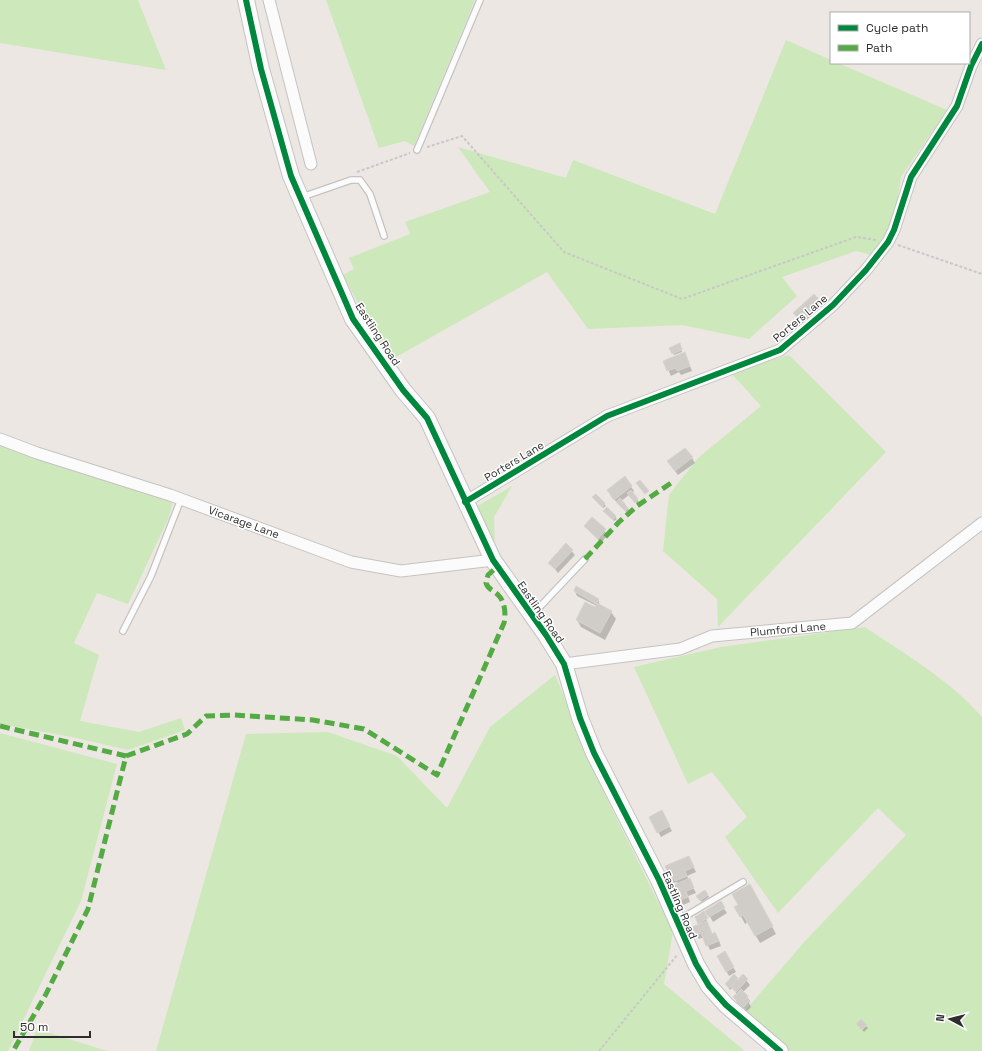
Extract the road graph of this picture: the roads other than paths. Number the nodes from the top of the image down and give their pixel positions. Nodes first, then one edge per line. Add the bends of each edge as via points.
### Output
1 (246, 0) edge
2 (269, 0) edge
3 (480, 0) edge
4 (982, 44) edge
5 (417, 150) road end
6 (311, 164) dead end
7 (300, 197) junction
8 (384, 236) dead end
9 (0, 439) edge
10 (181, 498) junction
11 (466, 502) junction
12 (982, 523) edge
13 (585, 559) dead end
14 (493, 560) junction
15 (531, 616) junction
16 (123, 632) dead end
17 (616, 655) dead end
18 (564, 664) junction
19 (743, 882) dead end
20 (677, 921) junction
21 (780, 1051) edge

1 - 7 street, Eastling Road via 261,69 291,176
2 - 6 street
3 - 5 lane
4 - 11 street, Porters Lane via 953,112 911,177 888,242 833,305 780,350 607,416
7 - 8 lane via 351,180 360,180 370,194
7 - 11 street, Eastling Road via 353,319 403,390 427,418
9 - 10 street, Vicarage Lane
10 - 14 street, Vicarage Lane via 351,562 401,571
10 - 16 lane via 151,576
11 - 14 street, Eastling Road
12 - 18 street, Plumford Lane via 852,623 712,636 680,649
13 - 15 lane
14 - 15 street, Eastling Road
15 - 18 street, Eastling Road
17 - 18 street via 586,658
18 - 20 street, Eastling Road via 580,718 594,753 660,880
19 - 20 lane
20 - 21 street, Eastling Road via 709,986 726,1005

